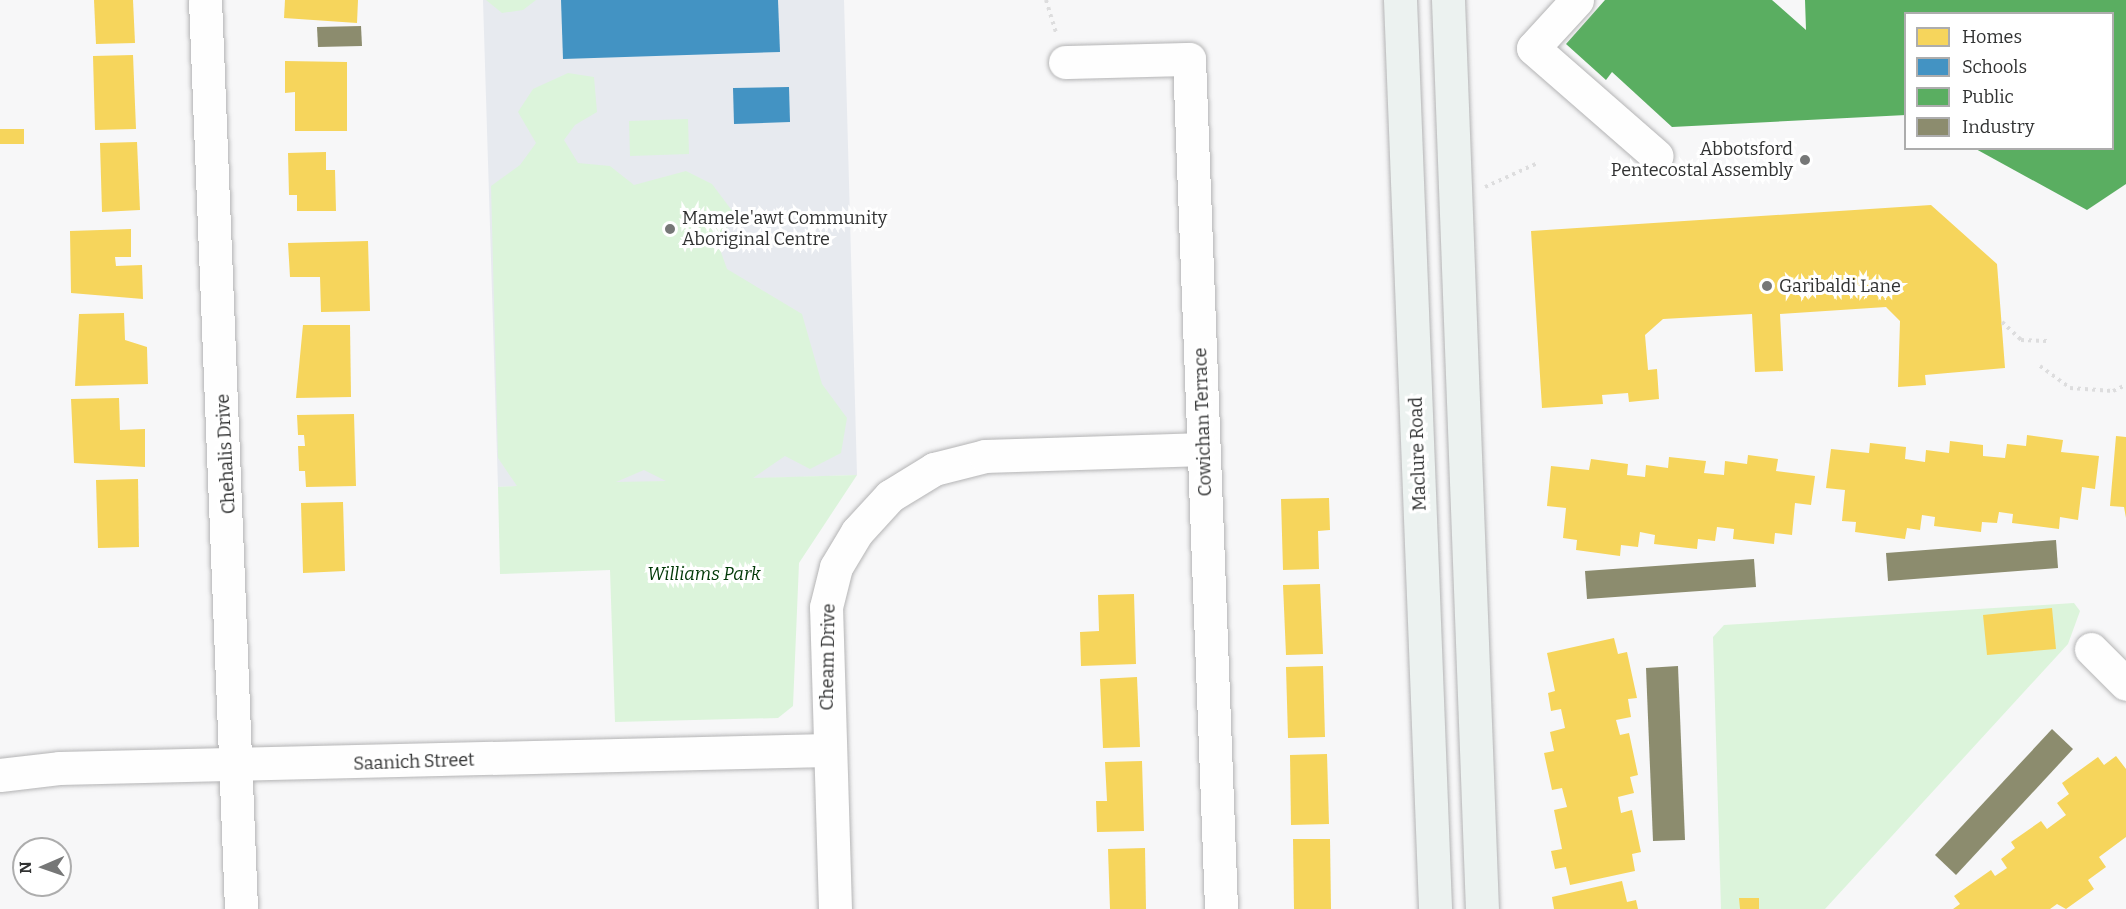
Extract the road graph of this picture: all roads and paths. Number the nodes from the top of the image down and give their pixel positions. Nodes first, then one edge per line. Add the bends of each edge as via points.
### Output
1 (205, 0) edge
2 (1400, 0) edge
3 (1448, 0) edge
4 (1577, 0) edge
5 (1065, 62) dead end
6 (1657, 156) dead end
7 (1538, 163) dead end
8 (1457, 200) junction
9 (2002, 322) dead end
10 (2047, 341) dead end
11 (2040, 366) dead end
12 (2126, 385) edge
13 (1204, 449) junction
14 (2091, 649) dead end
15 (2126, 684) edge
16 (828, 750) junction
17 (238, 766) junction
18 (0, 776) edge
19 (241, 909) edge
20 (835, 909) edge
21 (1221, 909) edge
22 (1435, 909) edge
23 (1482, 909) edge

1 - 17 street, Chehalis Drive
2 - 22 main road, Maclure Road
3 - 8 main road
4 - 6 street via 1533,48
5 - 13 street, Cowichan Terrace via 1189,59
7 - 8 path
8 - 23 main road
9 - 10 path via 2021,340
11 - 12 path via 2070,388 2113,391
13 - 16 street, Cheam Drive via 985,456 934,469 890,496 857,532 836,567 826,607
13 - 21 street, Cowichan Terrace
14 - 15 street
16 - 17 street, Saanich Street
16 - 20 street, Cheam Drive
17 - 18 street, Saanich Street via 59,768
17 - 19 street, Chehalis Drive

